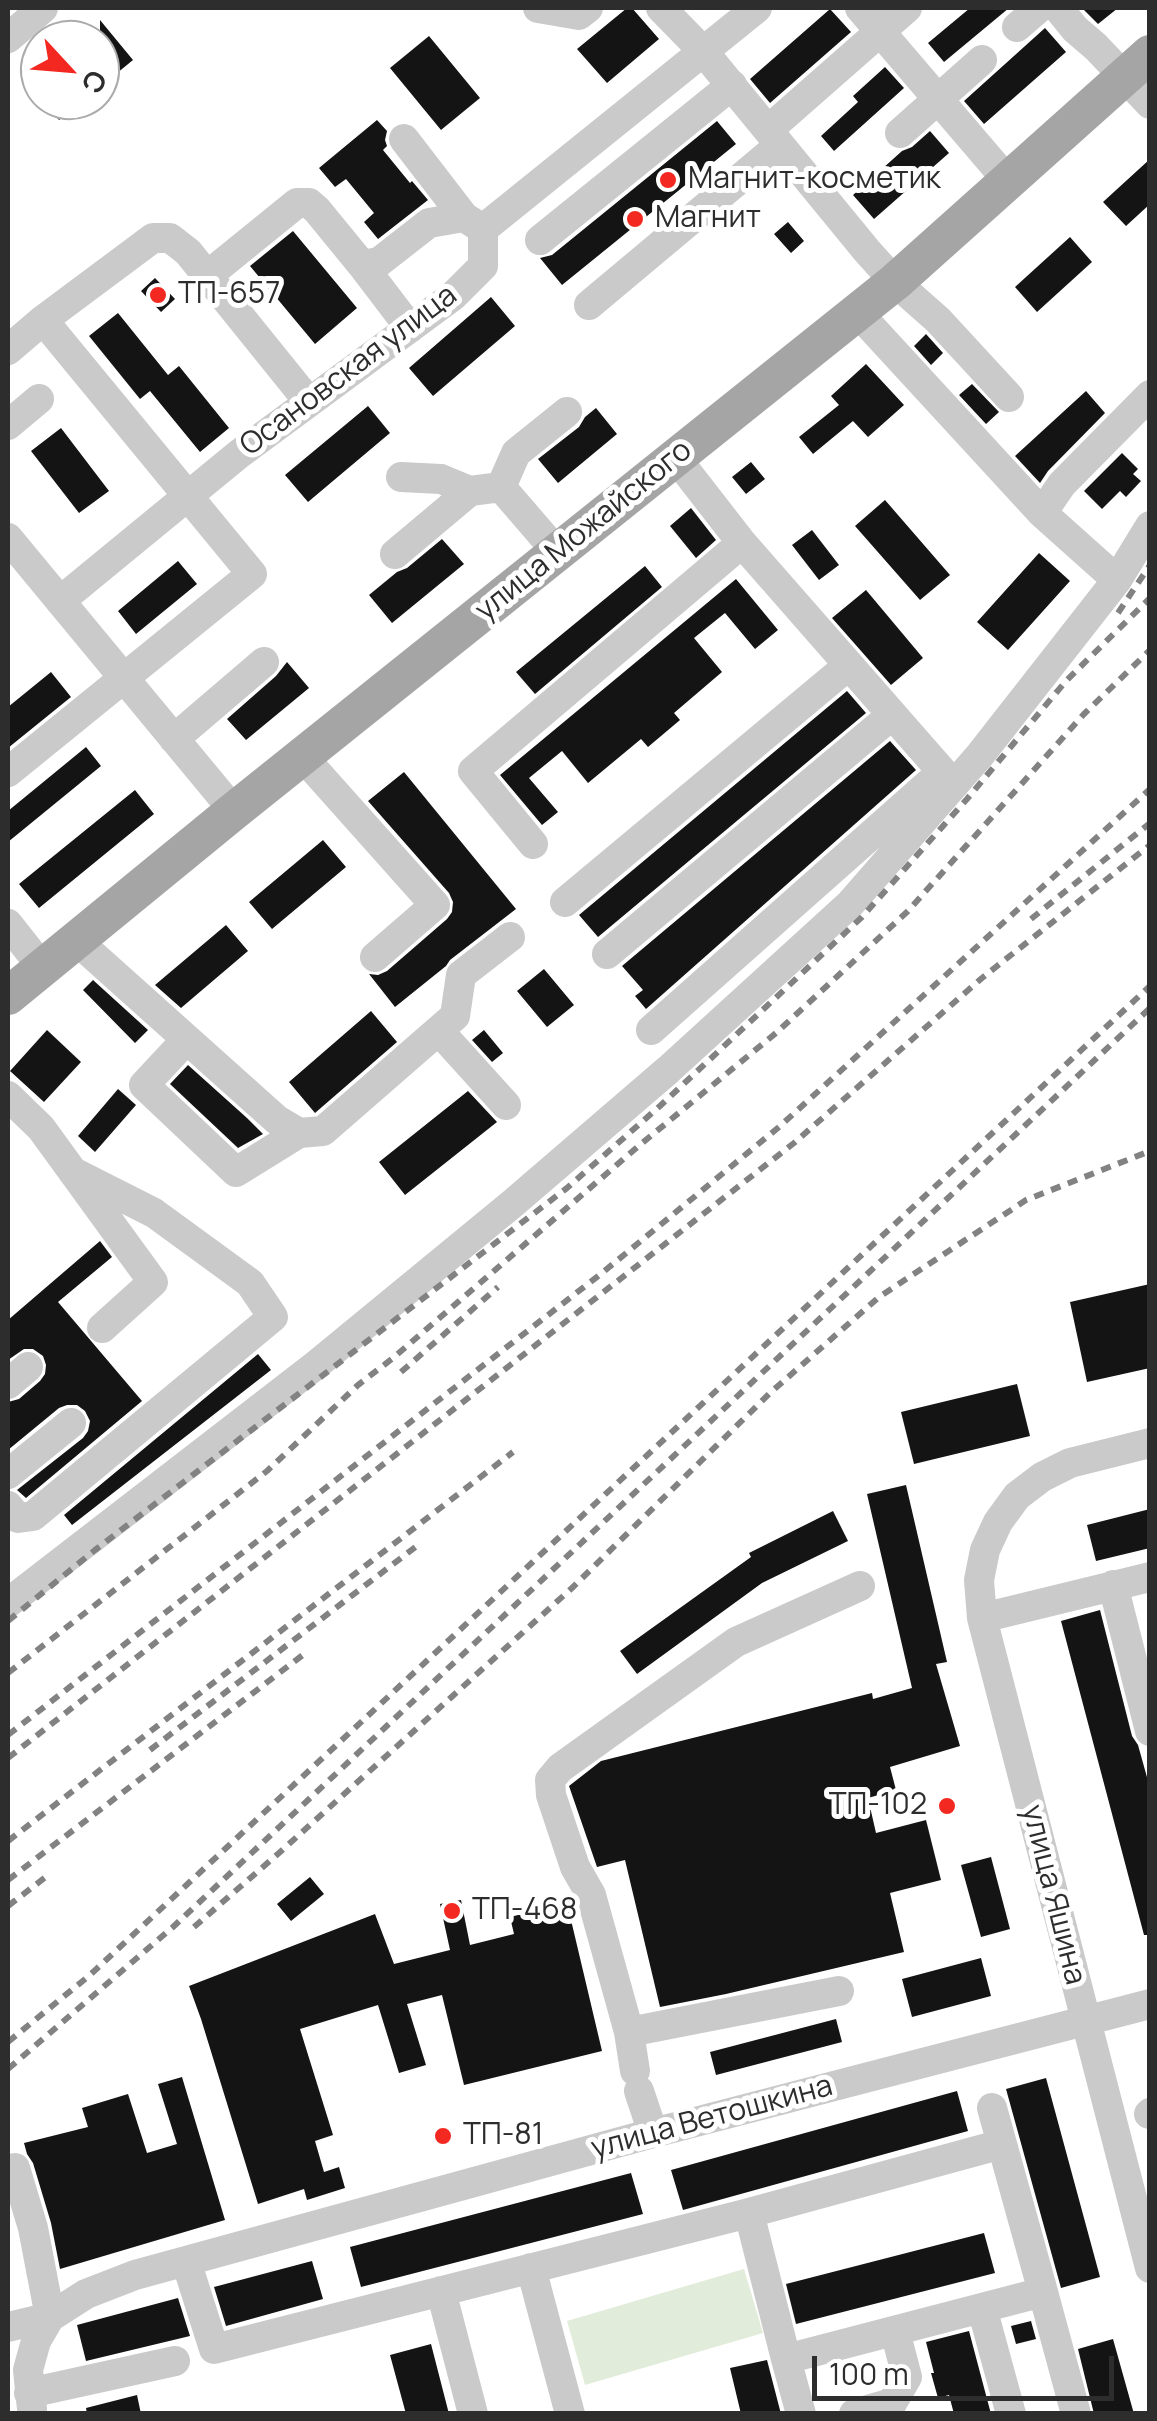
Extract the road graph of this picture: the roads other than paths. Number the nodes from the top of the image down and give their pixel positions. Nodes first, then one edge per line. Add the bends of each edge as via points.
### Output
1 (44, 8) edge
2 (538, 8) edge
3 (588, 8) edge
4 (661, 8) edge
5 (756, 8) edge
6 (860, 8) edge
7 (907, 8) edge
8 (1058, 8) edge
9 (880, 32) junction
10 (8, 38) edge
11 (704, 52) junction
12 (982, 60) dead end
13 (1141, 78) edge
14 (732, 85) junction
15 (938, 99) junction
16 (900, 133) dead end
17 (774, 138) junction
18 (404, 140) dead end
19 (1008, 180) junction
20 (473, 223) junction
21 (540, 240) dead end
22 (362, 265) junction
23 (206, 276) junction
24 (895, 282) junction
25 (589, 305) dead end
26 (858, 312) junction
27 (44, 320) junction
28 (410, 328) junction
29 (8, 350) edge
30 (1150, 395) edge
31 (1009, 398) dead end
32 (39, 399) dead end
33 (310, 402) junction
34 (567, 412) dead end
35 (8, 426) edge
36 (676, 458) junction
37 (401, 477) dead end
38 (501, 487) junction
39 (470, 491) junction
40 (188, 497) junction
41 (1042, 513) junction
42 (1150, 526) edge
43 (8, 538) edge
44 (742, 543) junction
45 (557, 552) junction
46 (395, 554) dead end
47 (1117, 580) junction
48 (60, 601) junction
49 (264, 662) dead end
50 (848, 665) junction
51 (124, 678) junction
52 (892, 714) junction
53 (174, 739) junction
54 (302, 757) junction
55 (8, 772) edge
56 (948, 778) junction
57 (234, 811) junction
58 (533, 844) dead end
59 (565, 902) dead end
60 (8, 924) edge
61 (510, 937) dead end
62 (76, 940) junction
63 (607, 954) dead end
64 (374, 957) dead end
65 (723, 966) junction
66 (42, 968) junction
67 (754, 991) junction
68 (8, 996) edge
69 (651, 1030) dead end
70 (439, 1031) junction
71 (186, 1040) junction
72 (10, 1101) edge
73 (506, 1105) dead end
74 (299, 1134) junction
75 (73, 1172) junction
76 (102, 1328) dead end
77 (71, 1423) dead end
78 (1150, 1444) edge
79 (8, 1474) edge
80 (20, 1511) edge
81 (64, 1560) junction
82 (1150, 1577) edge
83 (1112, 1585) junction
84 (860, 1586) dead end
85 (8, 1603) edge
86 (982, 1618) junction
87 (1150, 1730) edge
88 (838, 1991) dead end
89 (1150, 2004) edge
90 (1086, 2021) junction
91 (629, 2032) junction
92 (992, 2108) dead end
93 (653, 2133) junction
94 (1002, 2144) junction
95 (8, 2170) edge
96 (749, 2213) junction
97 (20, 2231) edge
98 (186, 2261) junction
99 (531, 2268) junction
100 (1150, 2268) edge
101 (441, 2291) junction
102 (1042, 2292) junction
103 (982, 2308) junction
104 (50, 2317) junction
105 (8, 2327) edge
106 (895, 2330) junction
107 (786, 2359) junction
108 (175, 2362) dead end
109 (25, 2404) edge
110 (473, 2414) edge
111 (570, 2414) edge
112 (802, 2414) edge
113 (854, 2414) edge
114 (1011, 2414) edge
115 (1076, 2414) edge

1 - 10 street
2 - 3 street via 579,15
4 - 11 street
5 - 11 street
6 - 9 street
7 - 9 street
8 - 13 street via 1074,29
9 - 15 street
9 - 17 street
11 - 14 street
11 - 20 street
12 - 15 street
13 - 19 main road, улица Можайского
14 - 17 street
14 - 21 street
15 - 16 street
15 - 19 street
17 - 24 street
17 - 25 street
18 - 20 street
19 - 24 main road, улица Можайского
20 - 22 street via 429,223 379,262
20 - 28 street, Осановская улица via 483,266
22 - 23 street via 317,210 298,203
22 - 28 street
23 - 27 street via 170,238 153,238
23 - 33 street
24 - 26 main road, улица Можайского
24 - 31 street
26 - 36 main road, улица Можайского
26 - 41 street
27 - 29 street
27 - 40 street
28 - 33 street, Осановская улица
30 - 41 street
32 - 35 street
33 - 40 street, Осановская улица
34 - 38 street via 516,452
36 - 44 street
36 - 45 main road, улица Можайского
37 - 39 street via 441,478
38 - 39 street
38 - 45 street
39 - 46 street
40 - 48 street, Осановская улица
40 - 51 street via 252,574
41 - 47 street
42 - 47 street
43 - 48 street
44 - 50 street
44 - 58 street via 473,771
45 - 54 main road, улица Можайского
47 - 56 street
48 - 51 street
49 - 53 street
50 - 52 street
50 - 59 street
51 - 53 street
51 - 55 street
52 - 56 street
52 - 63 street
53 - 57 street
54 - 57 main road, улица Можайского
54 - 64 street via 436,905
56 - 65 street
56 - 67 street via 850,904
57 - 62 main road, улица Можайского
60 - 66 street
61 - 70 street via 462,975 455,1016
62 - 66 main road, улица Можайского
62 - 71 street
65 - 67 street
65 - 69 street
66 - 68 main road, улица Можайского
67 - 81 street via 316,1366
70 - 73 street
70 - 74 street via 323,1132
71 - 74 street
71 - 74 street via 144,1084 236,1172
72 - 75 street via 41,1128
75 - 76 street via 154,1282
75 - 80 street via 154,1213 250,1283 273,1317
77 - 79 street
78 - 86 street, улица Яшина via 1070,1464 1018,1496 985,1550
80 - 81 street
81 - 85 street
82 - 83 street
83 - 86 street
83 - 87 street
84 - 91 street via 736,1642 550,1780
86 - 90 street, улица Яшина
88 - 91 street
89 - 90 street, улица Ветошкина
90 - 93 street, улица Ветошкина
90 - 100 street, улица Яшина
91 - 93 street
92 - 94 street
93 - 98 street, улица Ветошкина
94 - 96 street
94 - 102 street
95 - 97 street via 15,2168
96 - 99 street
96 - 107 street
97 - 104 street
98 - 101 street via 214,2349
98 - 104 street, улица Ветошкина via 86,2294
99 - 101 street
99 - 111 street
101 - 110 street
102 - 103 street
102 - 115 street
103 - 106 street
103 - 114 street
104 - 105 street, улица Ветошкина
104 - 109 street via 36,2341
106 - 107 street
106 - 113 street via 907,2377 892,2403
107 - 112 street
108 - 109 street

